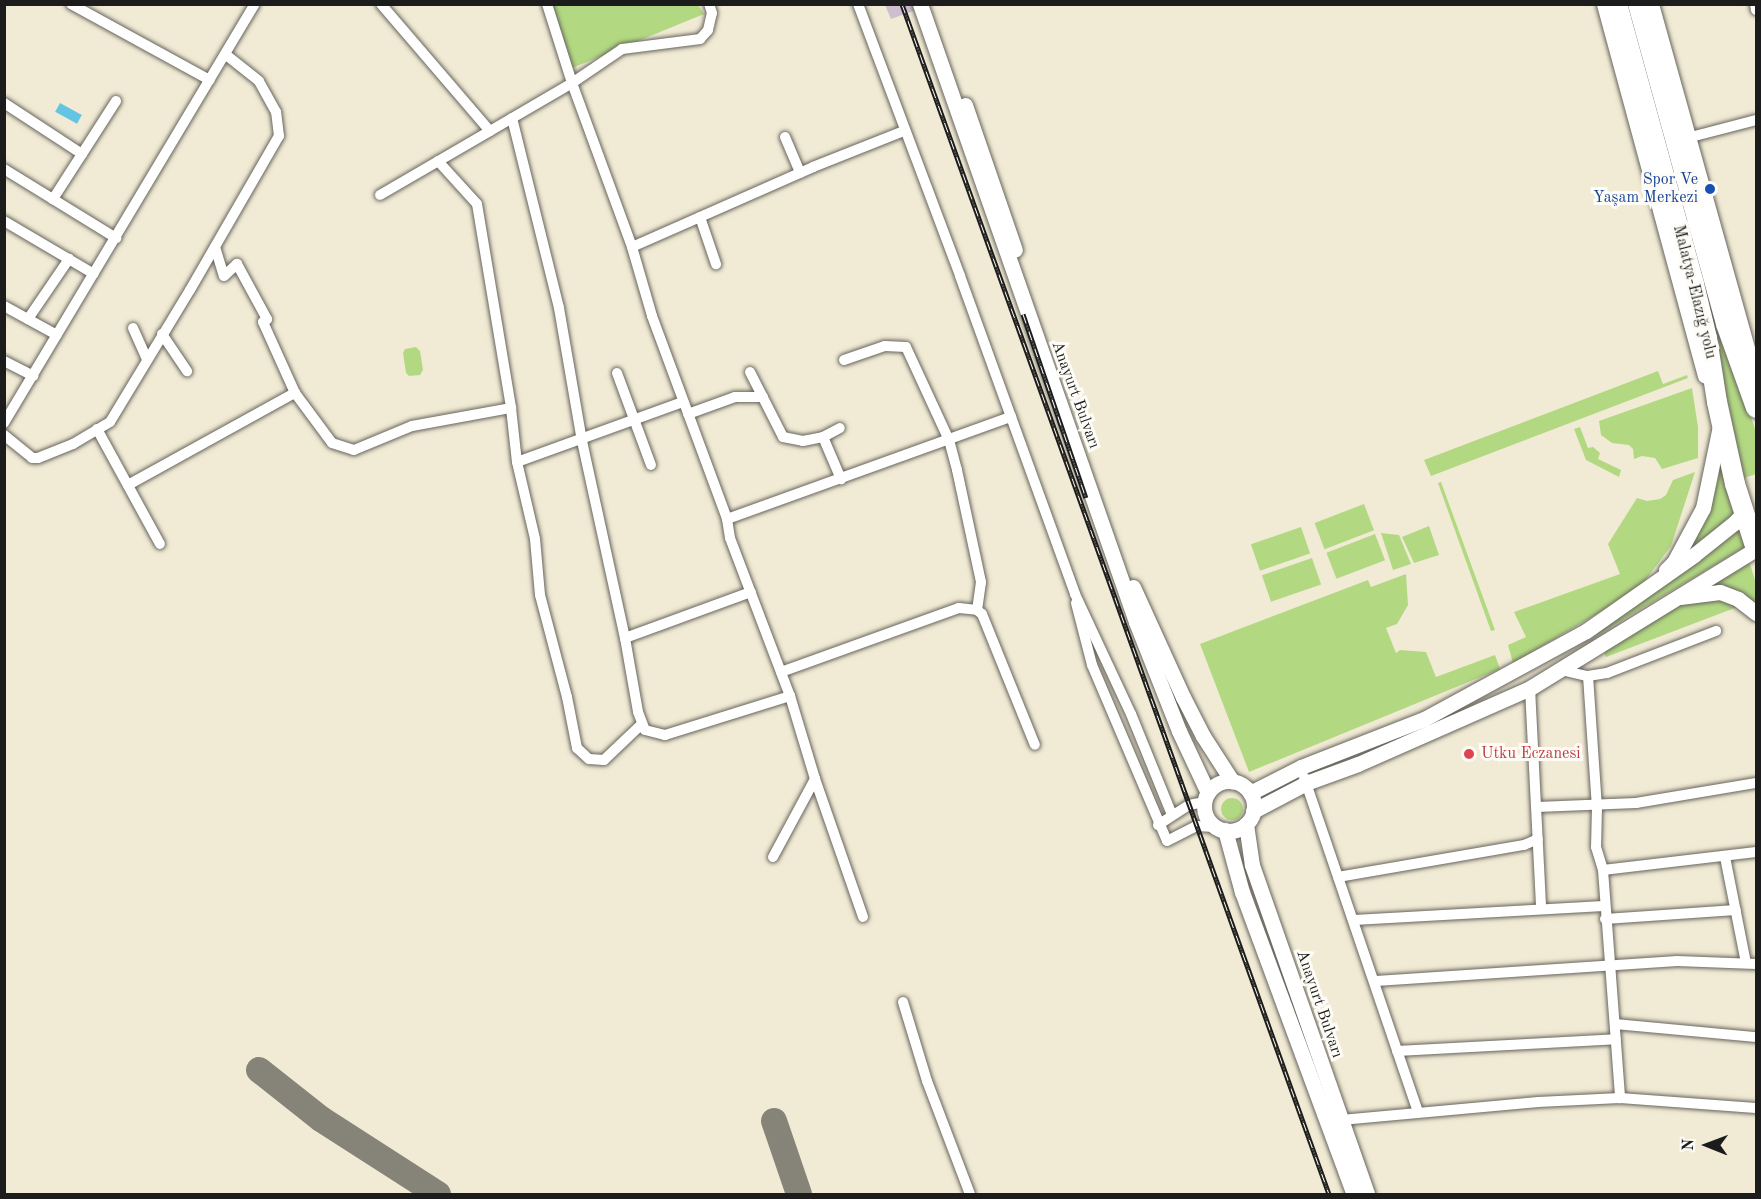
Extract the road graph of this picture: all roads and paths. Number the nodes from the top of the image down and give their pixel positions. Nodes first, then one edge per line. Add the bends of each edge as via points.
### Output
1 (71, 4) edge
2 (255, 4) edge
3 (381, 4) edge
4 (547, 4) edge
5 (709, 4) edge
6 (858, 4) edge
7 (920, 4) edge
8 (930, 4) edge
9 (1604, 4) edge
10 (1617, 4) edge
11 (1638, 4) edge
12 (1651, 4) edge
13 (1755, 4) edge
14 (1756, 10) edge
15 (225, 54) junction
16 (210, 80) junction
17 (572, 83) junction
18 (116, 101) dead end
19 (4, 103) edge
20 (512, 118) junction
21 (1756, 120) edge
22 (490, 131) junction
23 (904, 131) junction
24 (785, 137) dead end
25 (1687, 138) junction
26 (82, 154) junction
27 (438, 161) junction
28 (4, 169) edge
29 (800, 173) junction
30 (380, 195) dead end
31 (53, 199) junction
32 (700, 217) junction
33 (4, 221) edge
34 (116, 238) junction
35 (215, 247) junction
36 (632, 247) junction
37 (69, 259) junction
38 (716, 264) dead end
39 (94, 274) junction
40 (4, 306) edge
41 (28, 319) junction
42 (133, 328) dead end
43 (162, 334) junction
44 (57, 336) junction
45 (1749, 355) junction
46 (147, 359) junction
47 (844, 360) dead end
48 (4, 361) edge
49 (187, 371) dead end
50 (750, 372) dead end
51 (617, 373) dead end
52 (1756, 375) edge
53 (33, 376) junction
54 (1756, 392) edge
55 (295, 393) junction
56 (763, 397) junction
57 (683, 402) junction
58 (511, 408) junction
59 (1756, 408) edge
60 (1719, 411) junction
61 (688, 414) junction
62 (1011, 417) junction
63 (634, 418) junction
64 (4, 423) edge
65 (840, 428) dead end
66 (97, 429) junction
67 (4, 435) edge
68 (823, 437) junction
69 (948, 440) junction
70 (582, 441) junction
71 (1727, 445) junction
72 (517, 462) junction
73 (651, 465) dead end
74 (840, 479) junction
75 (128, 485) junction
76 (1750, 505) edge
77 (727, 519) junction
78 (160, 543) dead end
79 (1756, 549) edge
80 (1674, 562) junction
81 (1647, 589) junction
82 (751, 592) junction
83 (1075, 594) junction
84 (1674, 598) junction
85 (977, 610) junction
86 (1756, 613) edge
87 (1716, 631) dead end
88 (625, 638) junction
89 (1562, 670) junction
90 (781, 672) junction
91 (1588, 676) junction
92 (1530, 688) junction
93 (790, 696) junction
94 (642, 724) junction
95 (1035, 745) dead end
96 (1301, 767) junction
97 (815, 779) junction
98 (1232, 782) junction
99 (1306, 783) junction
100 (1756, 783) edge
101 (1250, 793) junction
102 (1206, 798) junction
103 (1536, 807) junction
104 (1597, 807) junction
105 (1172, 815) junction
106 (1249, 818) junction
107 (1158, 825) junction
108 (1220, 828) junction
109 (1538, 839) junction
110 (1756, 852) edge
111 (773, 857) dead end
112 (1725, 857) junction
113 (1603, 870) junction
114 (1338, 877) junction
115 (1604, 906) junction
116 (1541, 908) junction
117 (1736, 909) junction
118 (862, 917) dead end
119 (1605, 919) junction
120 (1354, 921) junction
121 (1751, 963) edge
122 (1608, 965) junction
123 (1376, 981) junction
124 (903, 1002) dead end
125 (1615, 1024) junction
126 (1756, 1037) edge
127 (1616, 1039) junction
128 (1397, 1051) junction
129 (1620, 1098) junction
130 (1756, 1107) edge
131 (1418, 1112) junction
132 (1341, 1120) junction
133 (970, 1194) edge
134 (1354, 1194) edge
135 (1367, 1194) edge

1 - 16 street
2 - 15 street
3 - 22 street
4 - 17 street
5 - 17 street via 712,13 708,30 700,39 622,49
6 - 23 street
7 - 102 main road, Anayurt Bulvarı via 1136,622
8 - 98 main road, Anayurt Bulvarı via 1125,566 1183,697
9 - 60 main road via 1703,366
10 - 60 highway, Malatya-Elazığ yolu via 1695,284
11 - 59 highway, Malatya-Elazığ yolu via 1726,324
12 - 25 main road
13 - 14 street
15 - 16 street
15 - 35 street via 259,81 276,112 279,136
16 - 34 street
17 - 20 street
17 - 36 street
18 - 26 street
19 - 26 street
20 - 22 street
20 - 70 street via 559,308
21 - 25 street
22 - 27 street
23 - 29 street
23 - 62 street
24 - 29 street
25 - 45 main road
26 - 31 street
27 - 30 street
27 - 58 street via 477,204
28 - 31 street
29 - 32 street
31 - 34 street
32 - 36 street
32 - 38 street
33 - 37 street
34 - 39 street
35 - 43 street
35 - 55 street via 224,276 237,264 267,319 263,322
36 - 57 street
37 - 39 street
37 - 41 street
39 - 44 street
40 - 41 street
41 - 44 street
42 - 46 street
43 - 46 street
43 - 49 street
44 - 53 street
45 - 52 main road
45 - 54 highway
46 - 66 street via 110,422
47 - 69 street via 885,346 906,347
48 - 53 street
50 - 56 street
51 - 63 street
53 - 64 street
55 - 58 street via 332,443 354,450 412,426
55 - 75 street
56 - 61 street via 735,397
56 - 68 street via 783,437 803,441
57 - 61 street
57 - 63 street
58 - 72 street
60 - 71 highway, Malatya-Elazığ yolu
60 - 80 main road via 1703,508
61 - 77 street
62 - 69 street
62 - 83 street
63 - 70 street
63 - 73 street
65 - 68 street
66 - 67 street via 38,458 32,458
66 - 75 street
68 - 74 street
69 - 74 street
69 - 85 street via 981,582
70 - 72 street
70 - 88 street
71 - 76 highway, Malatya-Elazığ yolu
71 - 80 main road via 1700,532 1690,550
72 - 94 street via 535,539 540,594 577,748 589,759 604,760
74 - 77 street
75 - 78 street
76 - 79 highway, Malatya-Elazığ yolu
76 - 81 main road via 1734,523
77 - 82 street via 730,538
79 - 84 main road
80 - 81 main road
81 - 96 main road via 1586,631 1453,704
82 - 88 street
82 - 90 street
83 - 105 street
83 - 107 street via 1092,665
84 - 86 main road via 1720,592 1738,599
84 - 89 main road
85 - 90 street via 959,608
85 - 95 street via 982,614
87 - 91 street via 1607,673
88 - 94 street
89 - 91 street
89 - 92 main road
90 - 93 street
91 - 104 street
92 - 99 main road via 1359,764
92 - 103 street
93 - 94 street via 665,735 645,730
93 - 97 street
96 - 99 street
96 - 101 main road
97 - 111 street
97 - 118 street
98 - 101 main road
98 - 102 main road via 1219,783
99 - 106 main road
99 - 114 street
100 - 104 street
101 - 106 main road
102 - 105 street
102 - 108 main road via 1207,817
103 - 104 street
103 - 109 street
104 - 113 street via 1596,847
105 - 107 street
106 - 108 main road via 1237,830
106 - 132 main road, Anayurt Bulvarı via 1252,865
107 - 108 street via 1167,841 1196,826
108 - 134 main road, Anayurt Bulvarı
109 - 114 street via 1524,845
109 - 116 street
110 - 112 street
112 - 113 street
112 - 117 street
113 - 115 street
114 - 120 street
115 - 116 street
115 - 119 street
116 - 120 street
117 - 119 street
117 - 121 street
119 - 122 street
120 - 123 street
121 - 122 street
122 - 123 street
122 - 125 street
123 - 128 street
124 - 133 street via 927,1081
125 - 126 street
125 - 127 street
127 - 128 street
127 - 129 street
128 - 131 street
129 - 130 street
129 - 131 street
131 - 132 street
132 - 135 main road, Anayurt Bulvarı

